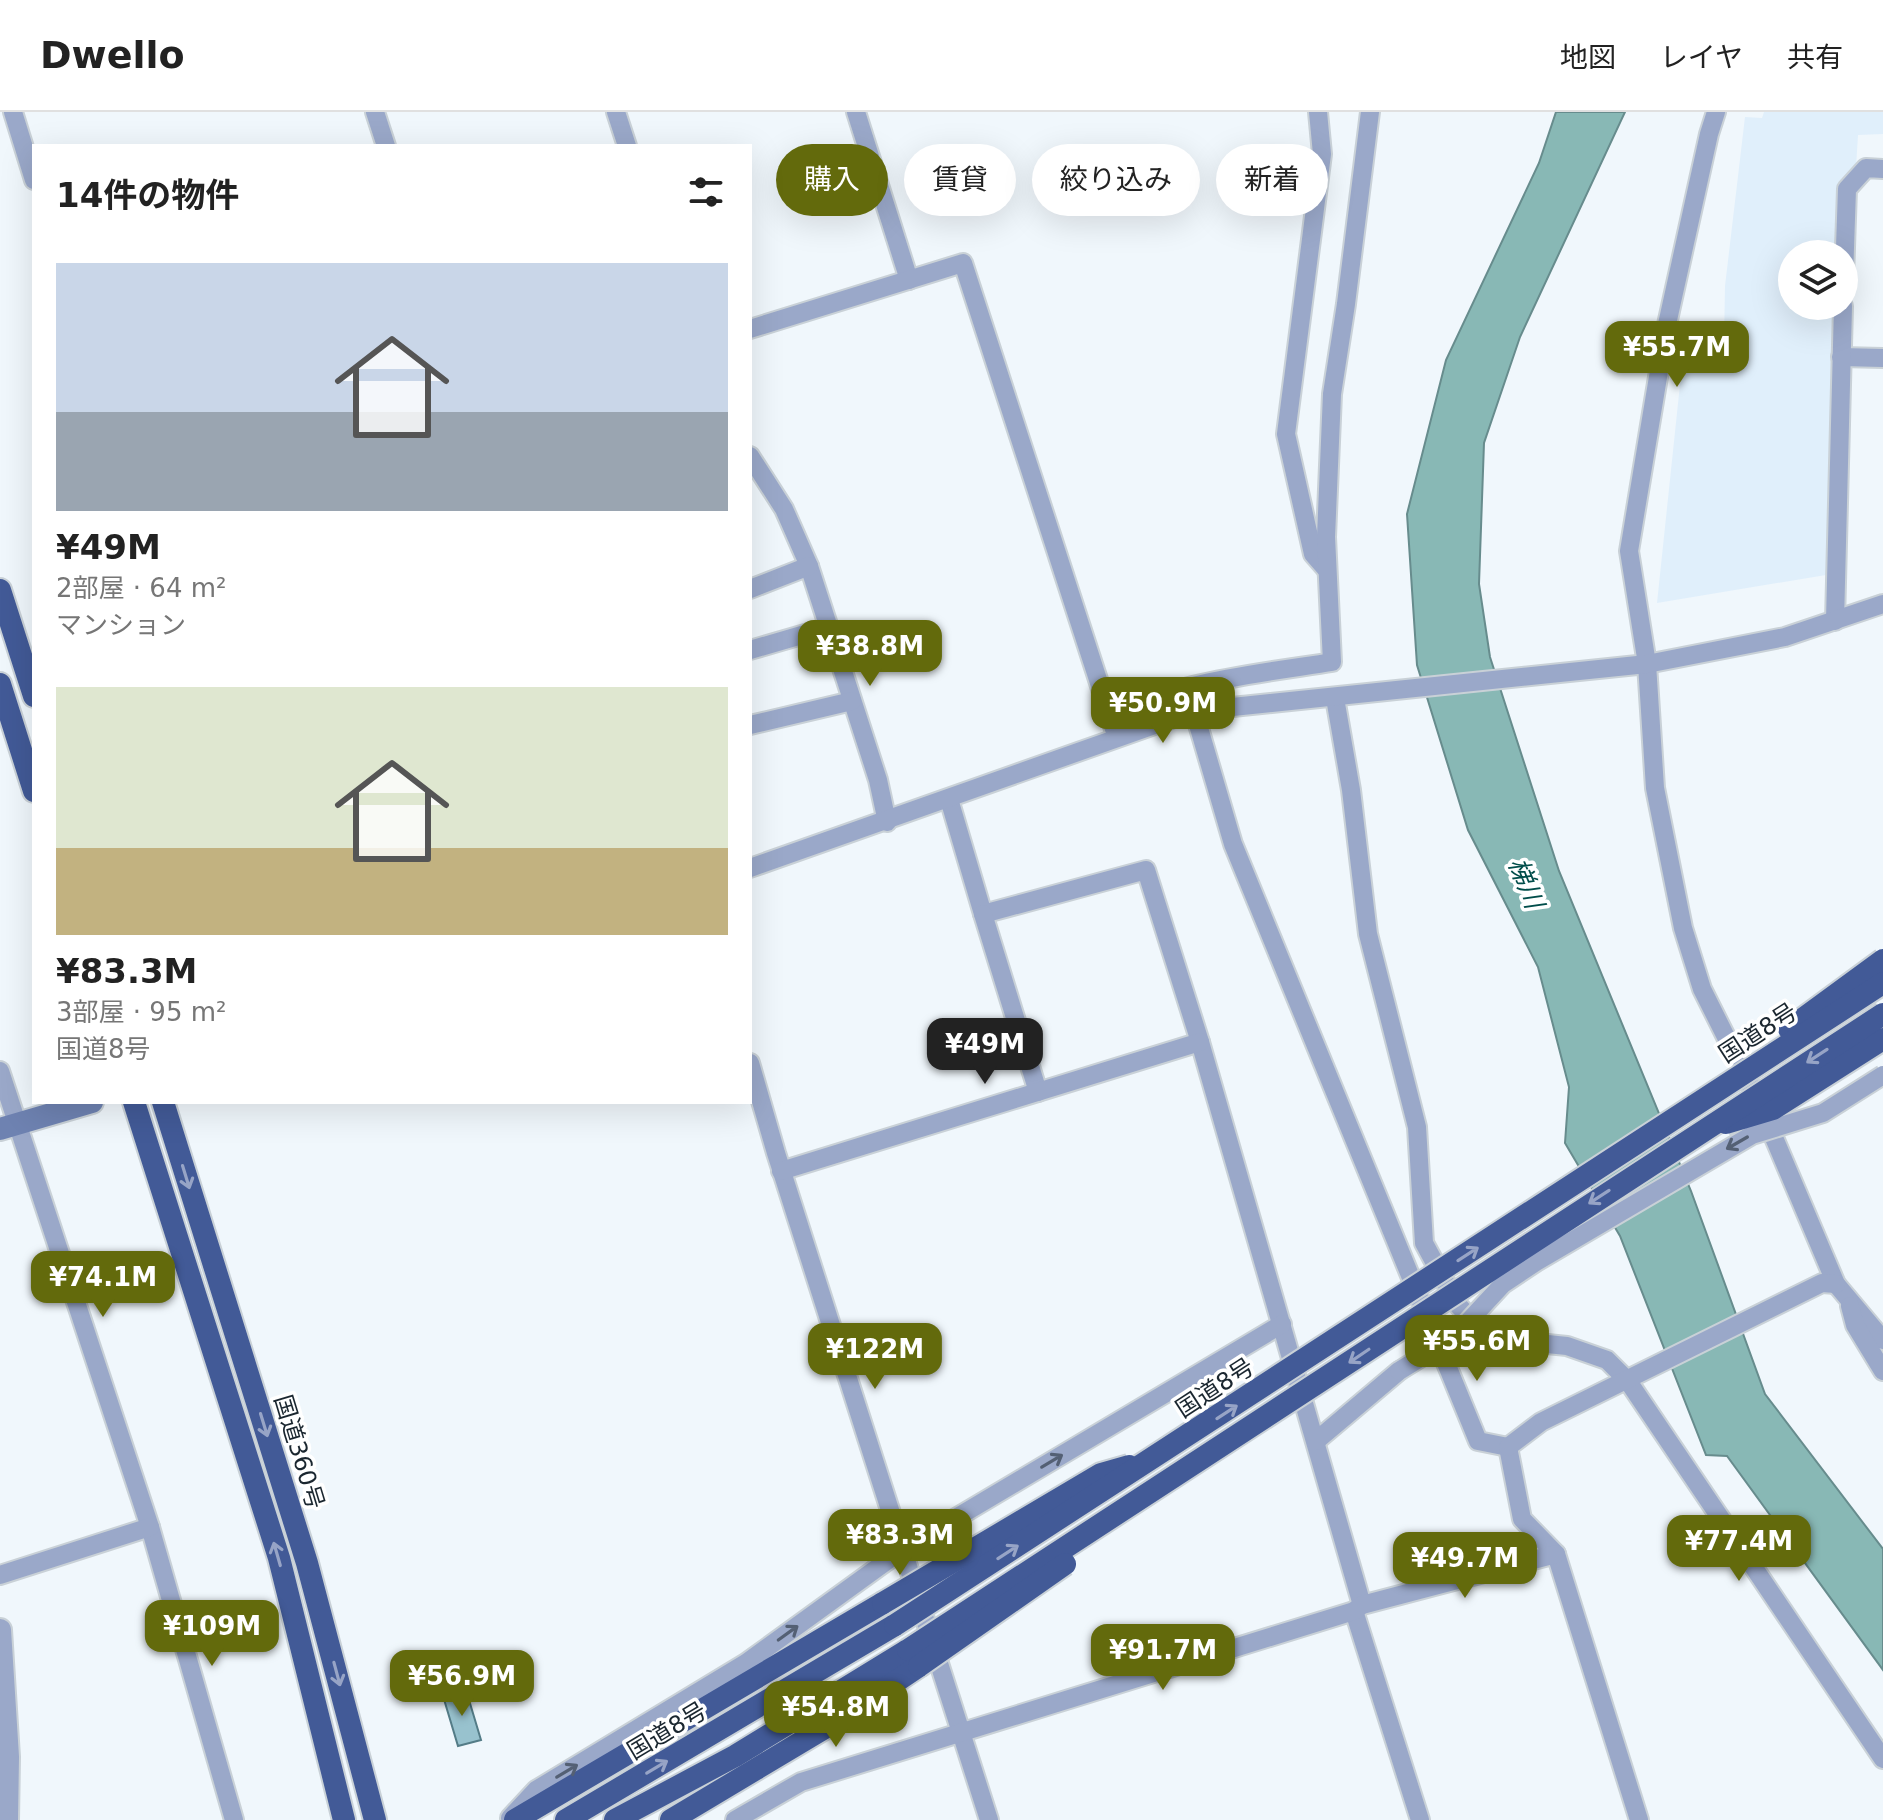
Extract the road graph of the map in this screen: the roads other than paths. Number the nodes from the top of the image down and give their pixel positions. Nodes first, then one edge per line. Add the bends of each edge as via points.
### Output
1 (13, 112) edge
2 (375, 112) edge
3 (856, 112) edge
4 (1318, 112) edge
5 (1370, 112) edge
6 (1716, 112) edge
7 (621, 113) edge
8 (385, 144) edge
9 (627, 144) edge
10 (1883, 169) edge
11 (32, 174) edge
12 (1845, 240) edge
13 (909, 280) junction
14 (1842, 320) edge
15 (752, 328) edge
16 (1841, 357) junction
17 (1883, 358) edge
18 (752, 459) edge
19 (809, 566) junction
20 (1327, 570) junction
21 (752, 588) edge
22 (0, 590) edge
23 (1883, 604) edge
24 (1835, 621) junction
25 (829, 627) junction
26 (752, 649) edge
27 (1640, 665) junction
28 (0, 684) edge
29 (32, 690) edge
30 (1342, 697) junction
31 (852, 701) junction
32 (1194, 711) junction
33 (752, 725) edge
34 (1114, 731) junction
35 (32, 785) edge
36 (949, 799) junction
37 (887, 822) junction
38 (752, 867) edge
39 (983, 914) junction
40 (1883, 960) edge
41 (1883, 983) edge
42 (1883, 1014) edge
43 (1883, 1039) edge
44 (1200, 1042) junction
45 (752, 1070) edge
46 (0, 1071) edge
47 (1883, 1075) edge
48 (1038, 1092) junction
49 (85, 1104) edge
50 (135, 1104) edge
51 (164, 1104) edge
52 (1681, 1114) junction
53 (8, 1126) edge
54 (1704, 1130) junction
55 (781, 1171) junction
56 (1829, 1283) junction
57 (1849, 1299) junction
58 (1282, 1324) junction
59 (1883, 1340) edge
60 (1883, 1371) edge
61 (1632, 1379) junction
62 (1316, 1441) junction
63 (1508, 1447) junction
64 (1158, 1457) junction
65 (150, 1527) junction
66 (902, 1550) junction
67 (1556, 1554) junction
68 (0, 1575) edge
69 (1358, 1608) junction
70 (0, 1630) edge
71 (913, 1658) junction
72 (960, 1732) junction
73 (1883, 1759) edge
74 (7, 1820) edge
75 (234, 1820) edge
76 (344, 1820) edge
77 (375, 1820) edge
78 (508, 1820) edge
79 (515, 1820) edge
80 (566, 1820) edge
81 (615, 1820) edge
82 (671, 1820) edge
83 (735, 1820) edge
84 (989, 1820) edge
85 (1420, 1820) edge
86 (1639, 1820) edge

1 - 11 street
2 - 8 street
3 - 13 street
4 - 20 street via 1322,154 1286,434 1313,554
5 - 20 street via 1332,394
6 - 27 street via 1666,329 1629,551
7 - 9 street
10 - 12 street via 1866,168 1847,189
13 - 15 street
13 - 34 street via 963,263
14 - 16 street
16 - 17 street
16 - 24 street
18 - 19 street via 784,509
19 - 21 street
19 - 25 street
20 - 34 street via 1332,662 1163,693 1123,709
22 - 29 highway
23 - 24 street
24 - 27 street via 1785,637
25 - 26 street
25 - 31 street
27 - 30 street
27 - 56 street via 1655,788 1683,928 1702,989 1761,1107
28 - 35 highway
30 - 32 street
30 - 61 street via 1368,934 1417,1127 1424,1243 1457,1304 1489,1338 1567,1346 1607,1360
31 - 33 street
31 - 37 street
32 - 34 street
32 - 63 street via 1233,844 1478,1441
34 - 36 street
36 - 37 street
36 - 39 street
37 - 38 street
39 - 44 street via 1146,870
39 - 48 street
40 - 52 highway, bridge
41 - 52 highway, 国道8号, bridge
42 -> 54 highway, bridge
43 - 54 highway, bridge via 1773,1109
44 - 48 street
44 - 58 street
45 - 55 street
46 - 53 street
47 -> 62 street, bridge via 1823,1113 1752,1135 1536,1262 1503,1284 1454,1337 1399,1371
48 - 55 street
49 - 53 main road
76 -> 50 highway via 279,1558
51 -> 77 highway, 国道360号 via 307,1563
64 -> 52 highway, 国道8号, bridge
53 - 65 street
54 -> 71 highway, bridge
55 - 66 street
56 - 57 street
56 - 61 street
57 - 59 street
57 - 60 street via 1855,1325
58 - 62 street
66 -> 58 street
61 - 63 street via 1541,1422
61 - 73 street
62 - 69 street
63 - 67 street via 1522,1519
64 - 79 highway, bridge via 1101,1474
80 -> 64 highway, 国道8号, bridge via 895,1625
65 - 68 street
65 - 75 street
66 - 72 street
78 -> 66 street via 536,1790 746,1663
67 - 69 street
67 - 86 street
69 - 72 street
69 - 85 street
70 - 74 street
71 - 81 highway
71 - 82 highway via 843,1717
72 - 83 street via 801,1782
72 - 84 street

